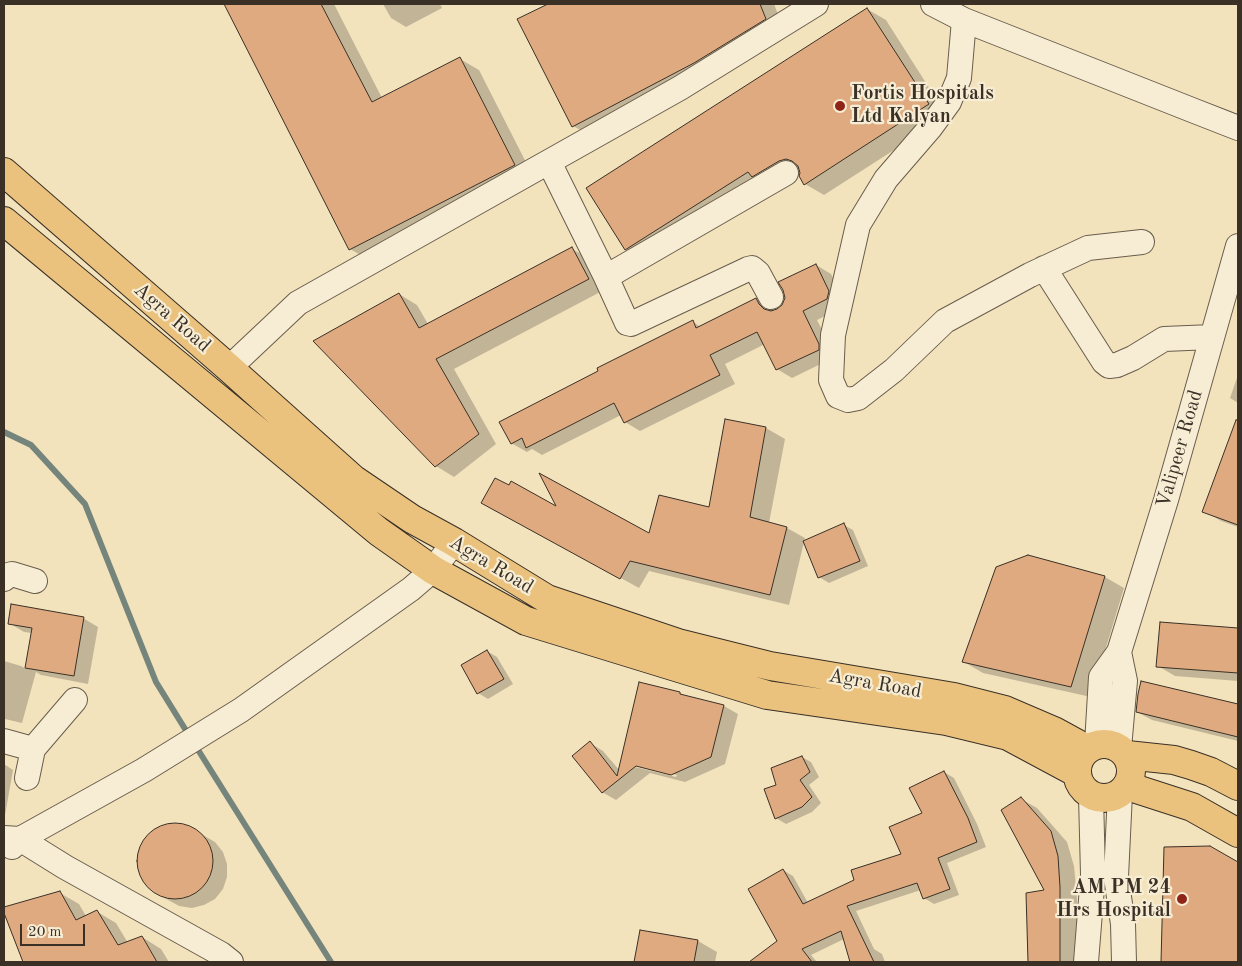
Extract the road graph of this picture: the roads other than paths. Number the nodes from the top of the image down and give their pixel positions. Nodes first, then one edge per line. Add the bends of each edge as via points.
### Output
1 (816, 4) edge
2 (933, 4) edge
3 (964, 20) junction
4 (1238, 128) edge
5 (550, 162) junction
6 (4, 172) edge
7 (786, 173) dead end
8 (4, 220) edge
9 (1142, 242) dead end
10 (1238, 246) edge
11 (1044, 268) junction
12 (606, 277) junction
13 (1234, 277) edge
14 (771, 297) dead end
15 (1212, 337) junction
16 (229, 368) junction
17 (454, 542) junction
18 (433, 570) junction
19 (4, 579) edge
20 (35, 581) dead end
21 (75, 700) dead end
22 (4, 741) edge
23 (34, 749) junction
24 (1101, 754) junction
25 (27, 778) dead end
26 (1238, 786) edge
27 (1124, 789) junction
28 (1091, 796) junction
29 (1238, 833) edge
30 (9, 844) edge
31 (230, 962) edge
32 (1086, 962) edge
33 (1124, 962) edge

1 - 5 street via 680,88
2 - 3 street
3 - 4 street
3 - 11 street via 959,78 949,102 886,179 858,225 833,335 831,380 838,396 848,400 858,398 894,370 945,321
5 - 12 street
5 - 16 street via 298,303
6 - 16 main road, Agra Road
7 - 12 street
8 - 18 main road, Agra Road via 379,532
9 - 11 street via 1088,248
10 - 13 street, Valipeer Road
11 - 15 street via 1109,366 1133,358 1164,339
12 - 14 street via 630,324 752,268
13 - 15 street, Valipeer Road
15 - 24 street, Valipeer Road via 1119,652 1125,681
16 - 17 main road, Agra Road via 352,479 412,519
17 - 18 street
17 - 24 main road, Agra Road via 547,599 678,643 770,666 1005,710
18 - 24 main road, Agra Road via 526,621 766,695 946,721
18 - 30 street via 241,710 144,770
19 - 20 street via 12,574
21 - 23 street
22 - 23 street
23 - 25 street
24 - 26 main road, Agra Road via 1174,760 1211,772
24 - 27 main road via 1131,765 1131,776
24 - 28 main road via 1079,781
27 - 28 main road via 1111,797
27 - 29 main road via 1192,807
27 - 33 street via 1116,876 1123,924
28 - 32 street via 1093,876
30 - 31 street via 65,866

